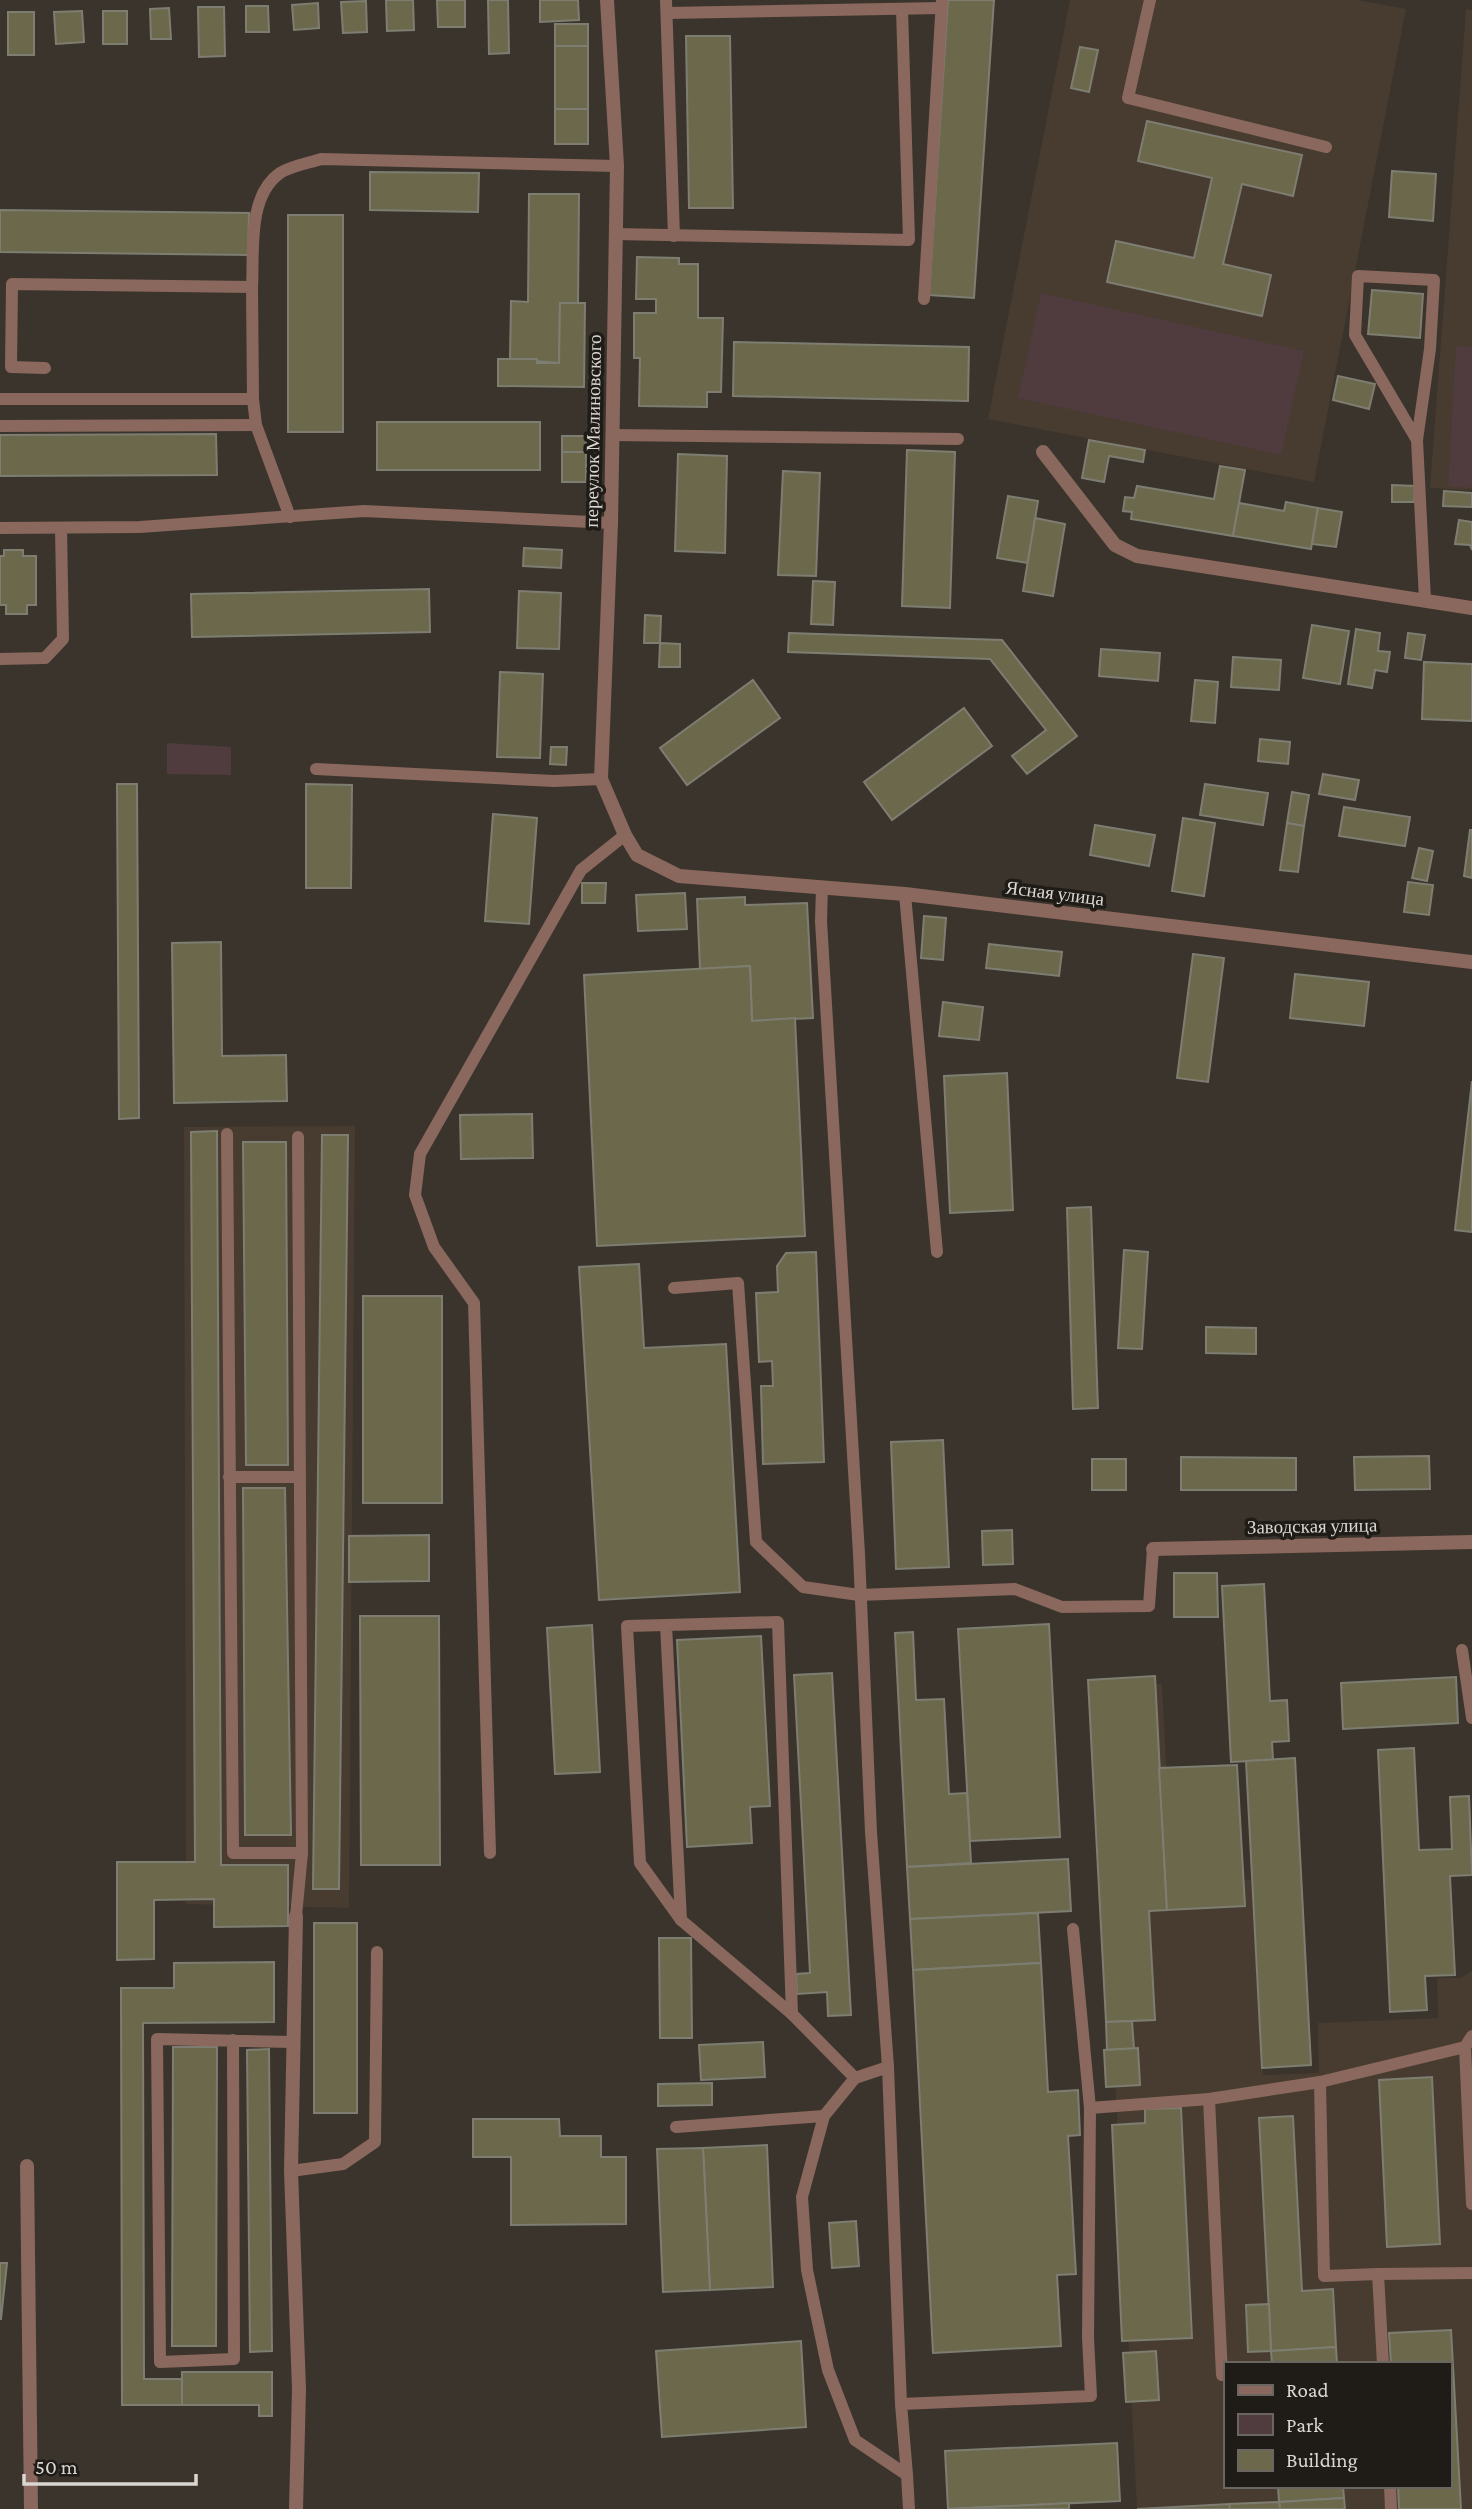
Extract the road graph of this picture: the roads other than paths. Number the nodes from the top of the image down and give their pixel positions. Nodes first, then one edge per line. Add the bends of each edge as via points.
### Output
1 (607, 0) edge
2 (1150, 0) edge
3 (942, 4) edge
4 (666, 7) edge
5 (902, 9) junction
6 (1326, 147) dead end
7 (617, 166) junction
8 (616, 234) junction
9 (674, 236) junction
10 (252, 286) junction
11 (924, 299) dead end
12 (46, 368) dead end
13 (0, 399) edge
14 (253, 399) junction
15 (256, 425) junction
16 (0, 426) edge
17 (612, 435) junction
18 (958, 439) dead end
19 (1417, 440) junction
20 (1043, 452) dead end
21 (290, 517) junction
22 (611, 523) junction
23 (0, 528) edge
24 (61, 528) junction
25 (1425, 600) junction
26 (1472, 608) edge
27 (0, 659) edge
28 (316, 769) dead end
29 (601, 779) junction
30 (625, 835) junction
31 (637, 855) joint
32 (822, 888) junction
33 (905, 894) junction
34 (1472, 962) edge
35 (227, 1134) dead end
36 (298, 1137) dead end
37 (937, 1252) dead end
38 (674, 1288) dead end
39 (229, 1477) junction
40 (300, 1477) junction
41 (1472, 1542) edge
42 (1153, 1549) joint
43 (859, 1595) junction
44 (666, 1625) junction
45 (1462, 1650) dead end
46 (1472, 1718) edge
47 (302, 1853) junction
48 (490, 1853) dead end
49 (296, 1916) joint
50 (681, 1920) junction
51 (1073, 1929) dead end
52 (377, 1952) dead end
53 (792, 2014) junction
54 (233, 2040) junction
55 (1468, 2041) edge
56 (293, 2042) junction
57 (888, 2067) junction
58 (855, 2078) junction
59 (1320, 2082) junction
60 (1209, 2099) junction
61 (1090, 2108) junction
62 (824, 2116) junction
63 (676, 2127) dead end
64 (1471, 2154) edge
65 (27, 2166) dead end
66 (291, 2171) junction
67 (1472, 2204) edge
68 (1472, 2273) edge
69 (1378, 2274) junction
70 (1383, 2362) edge
71 (1222, 2375) dead end
72 (901, 2404) junction
73 (907, 2475) junction
74 (1390, 2488) edge
75 (31, 2509) edge
76 (296, 2509) edge
77 (909, 2509) edge
78 (1391, 2509) edge

1 - 7 street, переулок Малиновского
2 - 6 lane via 1128,98
3 - 5 lane
3 - 11 lane
4 - 5 lane
4 - 9 lane
5 - 9 lane via 909,240
7 - 8 street, переулок Малиновского
7 - 10 lane via 321,159 280,173 265,191 257,214
8 - 9 lane
8 - 17 street, переулок Малиновского
10 - 12 lane via 12,284 11,366
10 - 14 lane
13 - 14 lane
14 - 15 lane
15 - 16 lane
15 - 21 lane
17 - 18 lane
17 - 22 street, переулок Малиновского
19 - 19 lane via 1355,335 1358,276 1434,280
19 - 25 lane
20 - 25 street via 1115,545 1137,556
21 - 22 lane via 364,511
21 - 24 lane
22 - 29 street, переулок Малиновского
23 - 24 lane
24 - 27 lane via 63,639 45,658
25 - 26 street
28 - 29 lane via 554,781
29 - 30 street, переулок Малиновского
30 - 31 street, переулок Малиновского
30 - 48 lane via 581,870 420,1154 415,1195 434,1247 474,1303
31 - 32 street, Ясная улица via 679,876
32 - 33 street, Ясная улица
32 - 43 lane
33 - 34 street, Ясная улица
33 - 37 lane
35 - 39 lane
36 - 40 lane
38 - 43 lane via 738,1283 756,1542 803,1587
39 - 40 lane
39 - 47 lane via 233,1853
40 - 47 lane
41 - 42 street, Заводская улица
42 - 43 lane via 1149,1606 1062,1607 1014,1588
43 - 57 lane
44 - 50 lane
44 - 50 lane via 627,1626 640,1863
44 - 53 lane via 778,1622
45 - 46 lane
47 - 49 lane
49 - 56 street
50 - 53 lane
51 - 61 lane
52 - 66 lane via 375,2142 343,2164
53 - 58 lane
54 - 54 lane via 234,2359 160,2362 157,2039
54 - 56 lane
55 - 59 lane
55 - 64 lane
56 - 66 street
57 - 58 lane
57 - 72 lane
58 - 62 lane
59 - 60 lane
59 - 69 lane via 1324,2276
60 - 61 lane
60 - 71 lane
61 - 72 lane via 1091,2396
62 - 63 lane
62 - 73 lane via 802,2197 807,2270 828,2370 855,2440
64 - 67 lane
65 - 75 street
66 - 76 street via 299,2389
68 - 69 lane
69 - 70 lane
72 - 73 lane
73 - 77 lane
74 - 78 lane

